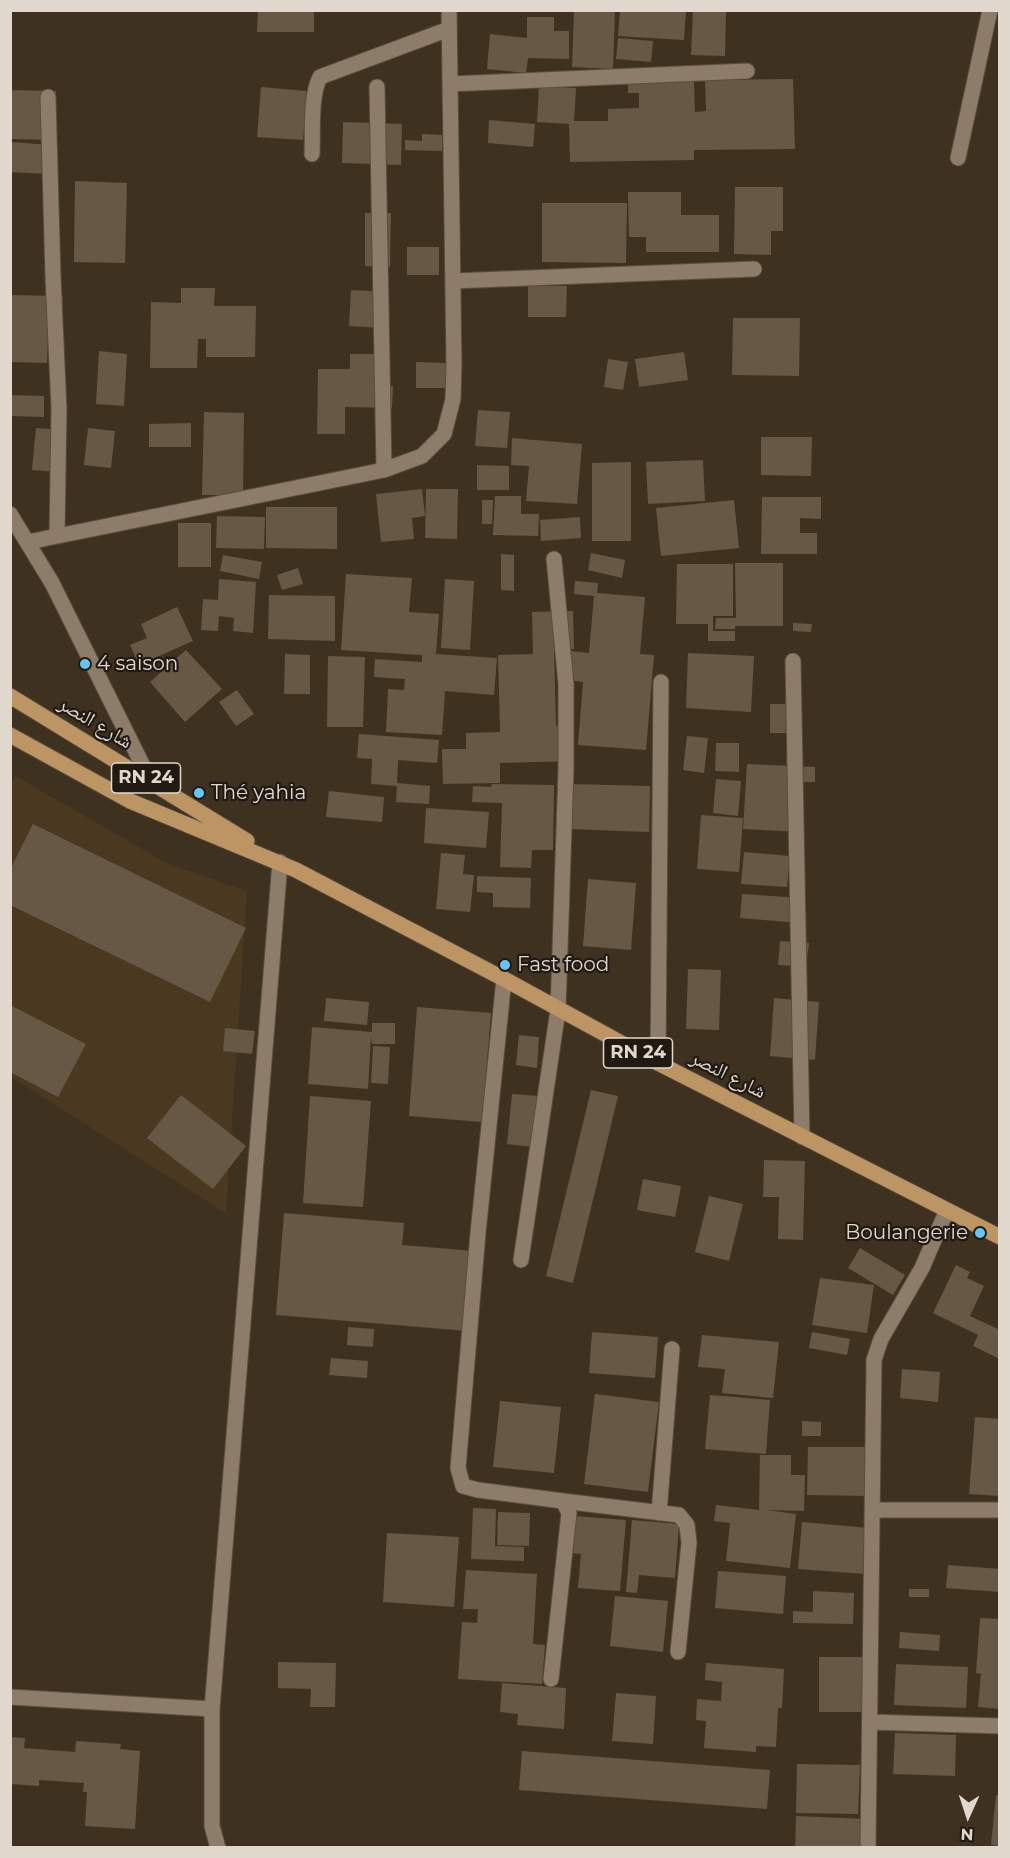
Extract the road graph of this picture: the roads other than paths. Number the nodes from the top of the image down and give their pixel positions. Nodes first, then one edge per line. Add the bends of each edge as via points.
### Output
1 (449, 10) edge
2 (990, 10) edge
3 (449, 29) junction
4 (747, 71) dead end
5 (450, 84) junction
6 (377, 87) dead end
7 (48, 97) dead end
8 (312, 154) dead end
9 (958, 158) dead end
10 (754, 269) dead end
11 (453, 281) junction
12 (384, 470) junction
13 (10, 514) edge
14 (57, 536) junction
15 (28, 542) junction
16 (554, 559) dead end
17 (793, 661) dead end
18 (661, 682) dead end
19 (10, 696) edge
20 (10, 735) edge
21 (150, 780) junction
22 (280, 862) junction
23 (504, 979) junction
24 (558, 1010) junction
25 (657, 1063) junction
26 (802, 1137) junction
27 (947, 1210) junction
28 (999, 1237) edge
29 (521, 1260) dead end
30 (672, 1349) dead end
31 (563, 1501) junction
32 (873, 1510) junction
33 (999, 1510) edge
34 (659, 1513) junction
35 (678, 1652) dead end
36 (551, 1679) dead end
37 (10, 1697) edge
38 (212, 1709) junction
39 (870, 1722) junction
40 (999, 1726) edge
41 (218, 1848) edge
42 (868, 1848) edge

1 - 3 street
2 - 9 street
3 - 5 street
3 - 8 street via 320,77 316,85
4 - 5 street
5 - 11 street
6 - 12 street
7 - 14 street via 59,410
10 - 11 street
11 - 12 street via 453,399 444,434 422,456
12 - 14 street
13 - 15 street
14 - 15 street
15 - 21 street
16 - 24 street via 566,684
17 - 26 street
18 - 25 street
19 - 21 main road, شارع النصر / RN 24
20 - 22 main road, شارع النصر / RN 24 via 130,801
21 - 22 main road, شارع النصر / RN 24
22 - 23 main road, شارع النصر / RN 24
22 - 38 street
23 - 24 main road, شارع النصر / RN 24
23 - 31 street via 458,1468 462,1486
24 - 25 main road, شارع النصر / RN 24
24 - 29 street
25 - 26 main road, شارع النصر / RN 24
26 - 27 main road, شارع النصر / RN 24
27 - 28 main road, شارع النصر / RN 24
27 - 32 street via 874,1360
30 - 34 street
31 - 34 street
31 - 36 street via 569,1513
32 - 33 street
32 - 39 street
34 - 35 street via 679,1515 687,1525 689,1543
37 - 38 street
38 - 41 street via 212,1827
39 - 40 street
39 - 42 street

